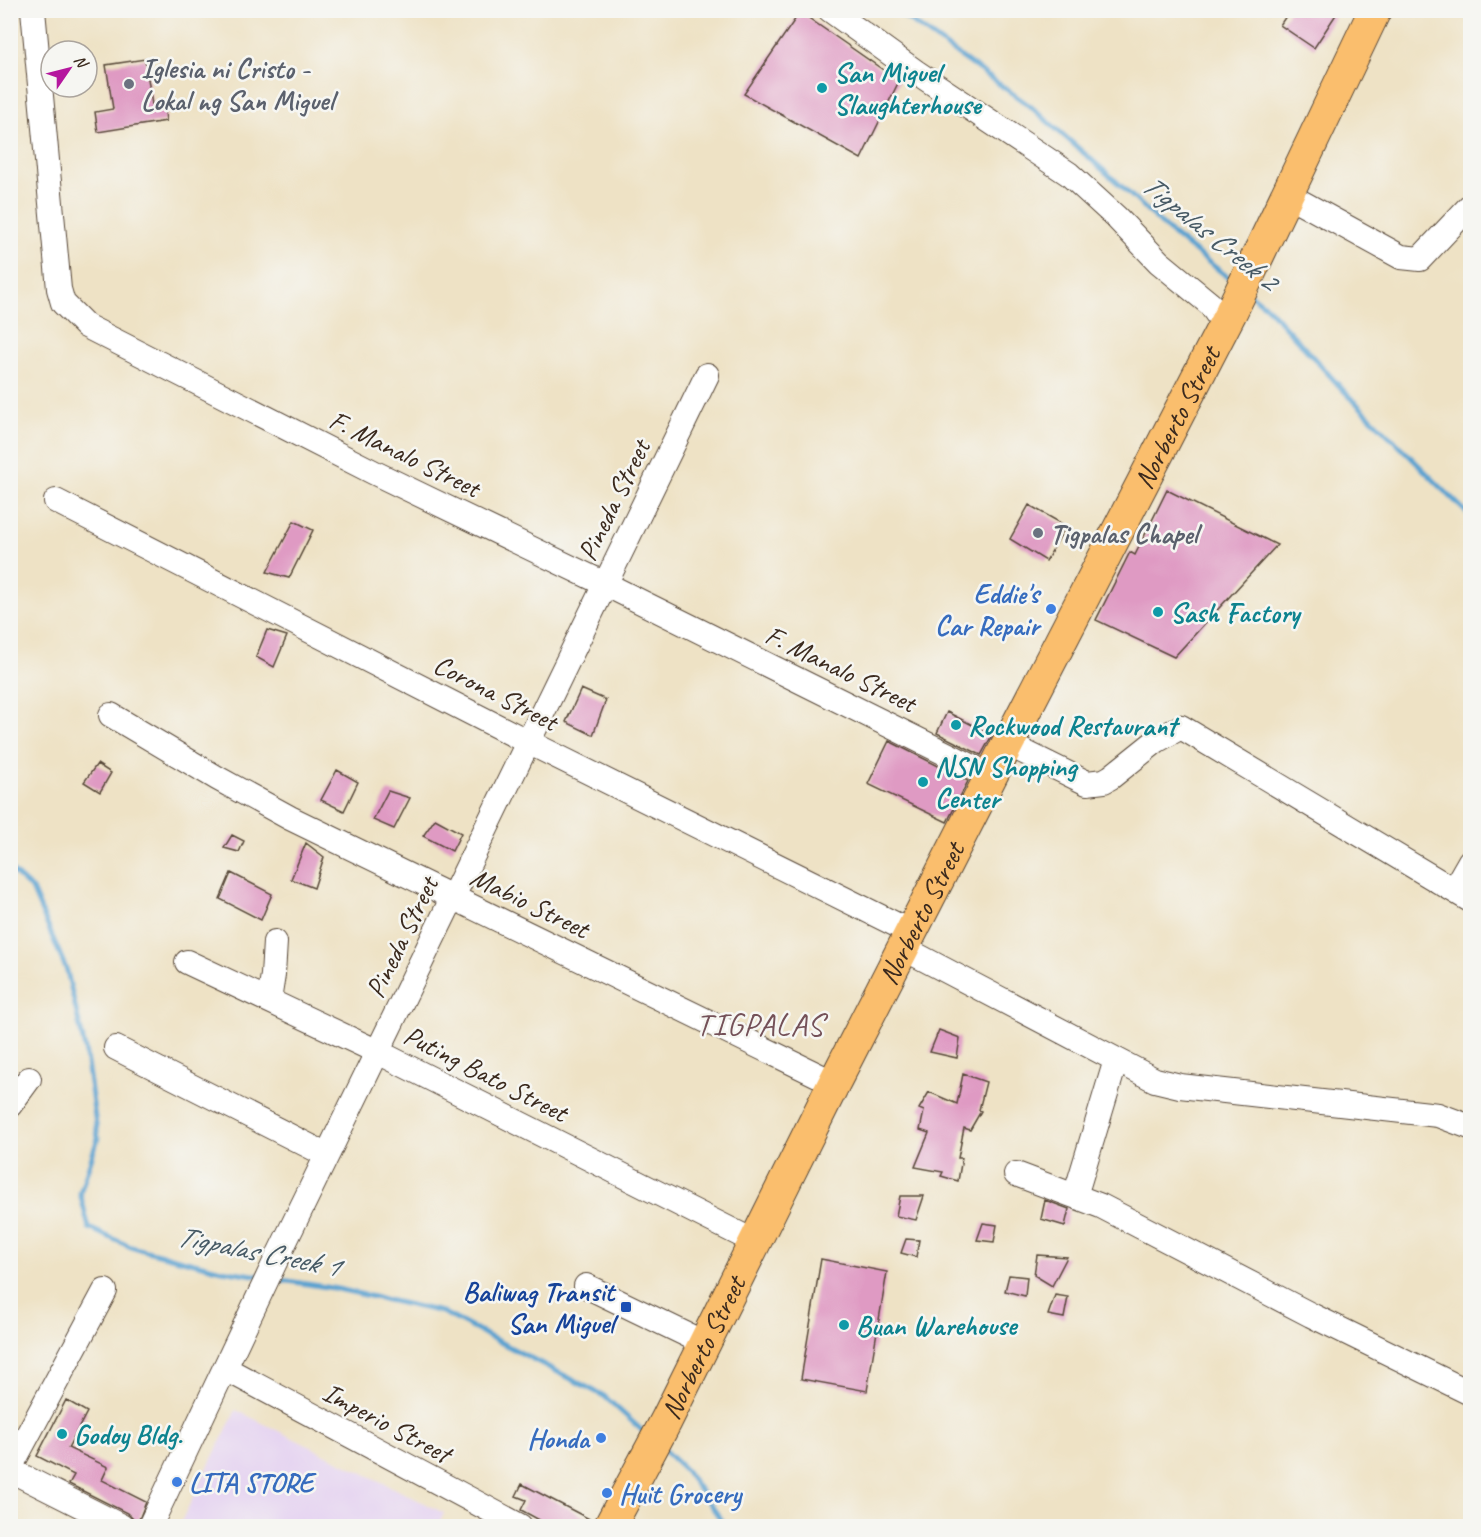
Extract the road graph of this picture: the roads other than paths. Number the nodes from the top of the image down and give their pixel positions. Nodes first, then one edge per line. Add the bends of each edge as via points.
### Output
1 (33, 10) edge
2 (830, 10) edge
3 (1375, 10) edge
4 (1286, 194) junction
5 (1470, 206) edge
6 (1227, 318) junction
7 (707, 375) dead end
8 (56, 501) dead end
9 (605, 584) junction
10 (111, 715) dead end
11 (528, 742) junction
12 (1008, 744) junction
13 (991, 776) junction
14 (1470, 861) edge
15 (1462, 895) edge
16 (453, 898) junction
17 (907, 940) junction
18 (275, 942) dead end
19 (187, 962) dead end
20 (269, 1000) junction
21 (116, 1048) dead end
22 (378, 1052) junction
23 (1116, 1060) junction
24 (29, 1078) dead end
25 (834, 1083) junction
26 (10, 1105) edge
27 (1470, 1127) edge
28 (327, 1155) junction
29 (1016, 1174) dead end
30 (1075, 1196) junction
31 (755, 1242) junction
32 (586, 1286) dead end
33 (105, 1291) dead end
34 (704, 1343) junction
35 (226, 1369) junction
36 (1470, 1393) edge
37 (10, 1469) edge
38 (487, 1519) edge
39 (121, 1527) edge
40 (150, 1527) edge
41 (520, 1527) edge
42 (610, 1527) edge

1 - 9 street, F. Manalo Street via 59,290 63,303 74,315 86,326 375,473
2 - 6 street via 1069,174 1159,262
3 - 4 main road, Norberto Street
4 - 5 street via 1401,257 1420,259
4 - 6 main road, Norberto Street
6 - 12 main road, Norberto Street
7 - 9 street, Pineda Street
8 - 11 street, Corona Street
9 - 11 street, Pineda Street
9 - 13 street, F. Manalo Street
10 - 16 street, Mabio Street via 290,818
11 - 16 street, Pineda Street
11 - 17 street, Corona Street
12 - 13 main road, Norberto Street
12 - 15 street via 1088,783 1111,777 1156,741 1181,727
13 - 17 main road, Norberto Street
14 - 15 street
16 - 22 street, Pineda Street
16 - 25 street, Mabio Street
17 - 23 street, Corona Street
17 - 25 main road, Norberto Street
18 - 20 street
19 - 20 street, Puting Bato Street
20 - 22 street, Puting Bato Street
21 - 28 street
22 - 28 street, Pineda Street
22 - 31 street, Puting Bato Street
23 - 27 street, Corona Street via 1155,1080 1180,1086 1438,1115
23 - 30 street
24 - 26 street
25 - 31 main road, Norberto Street
28 - 35 street, Pineda Street
29 - 30 street
30 - 36 street
31 - 34 main road, Norberto Street
32 - 34 street
33 - 37 street
34 - 42 main road, Norberto Street
35 - 38 street, Imperio Street
35 - 40 street, Pineda Street
37 - 39 street
38 - 41 street, Imperio Street

